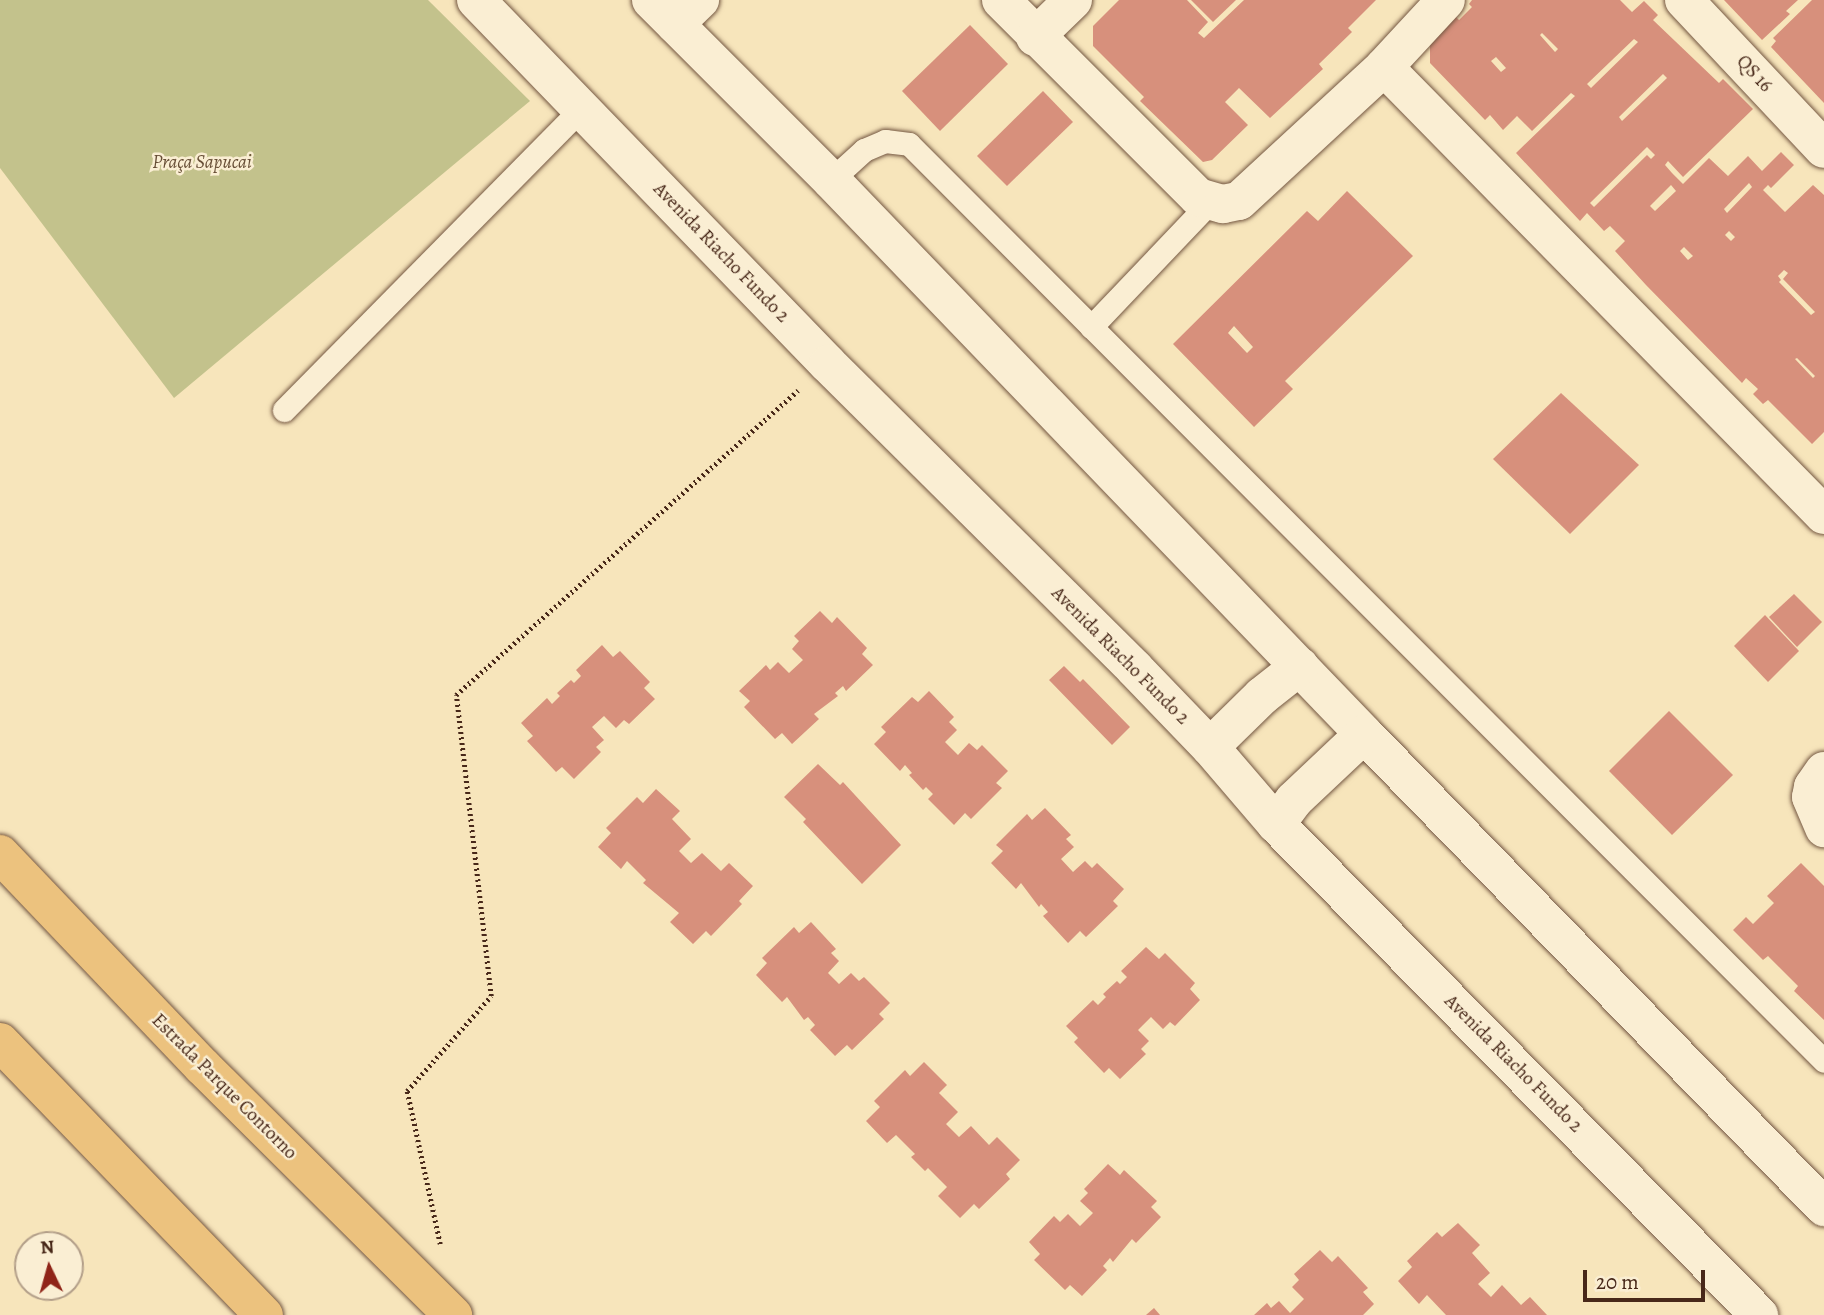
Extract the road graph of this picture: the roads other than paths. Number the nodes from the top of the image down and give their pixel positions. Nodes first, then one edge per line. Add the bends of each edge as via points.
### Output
1 (477, 0) edge
2 (1001, 0) edge
3 (1073, 0) edge
4 (1446, 0) edge
5 (1684, 0) edge
6 (675, 8) edge
7 (1035, 37) junction
8 (1384, 67) junction
9 (582, 108) junction
10 (1824, 149) edge
11 (831, 180) junction
12 (1211, 201) junction
13 (1091, 327) junction
14 (284, 410) dead end
15 (1824, 515) edge
16 (1300, 666) junction
17 (1364, 734) junction
18 (1210, 747) junction
19 (1824, 771) edge
20 (1276, 824) junction
21 (1824, 828) edge
22 (0, 854) edge
23 (0, 1042) edge
24 (1824, 1061) edge
25 (1820, 1195) edge
26 (255, 1311) edge
27 (453, 1315) edge
28 (1759, 1315) edge

1 - 9 street, Avenida Riacho Fundo 2
2 - 7 street
3 - 7 street
4 - 8 street
5 - 10 street, QS 16
6 - 11 street
7 - 12 street via 1198,197
8 - 12 street via 1239,201
8 - 15 street
9 - 14 lane
9 - 18 street, Avenida Riacho Fundo 2 via 828,364
11 - 13 lane via 864,150 885,141 909,144
11 - 16 street
12 - 13 lane
13 - 24 lane
16 - 17 street
16 - 18 street
17 - 20 street via 1294,800
17 - 25 street
18 - 20 street, Avenida Riacho Fundo 2
19 - 21 street via 1811,797
20 - 28 street, Avenida Riacho Fundo 2
22 - 27 highway, Estrada Parque Contorno via 202,1066
23 - 26 highway

